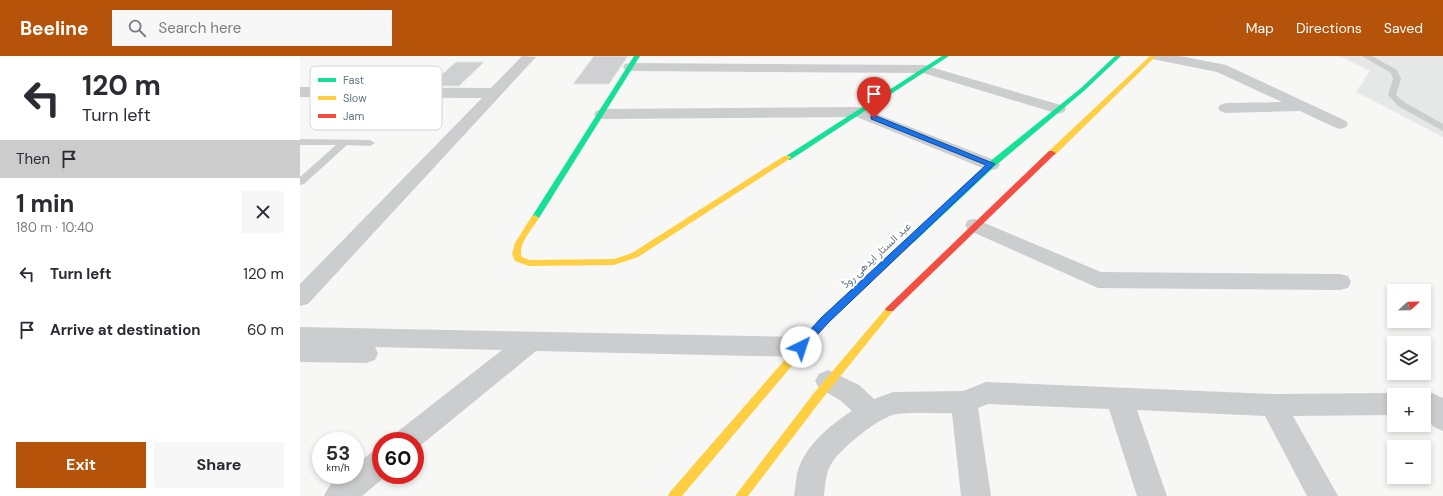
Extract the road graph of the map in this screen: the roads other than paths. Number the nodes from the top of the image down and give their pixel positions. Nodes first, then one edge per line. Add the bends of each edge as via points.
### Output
1 (946, 56) edge
2 (1118, 56) edge
3 (1153, 56) edge
4 (1157, 56) edge
5 (1366, 56) edge
6 (528, 57) edge
7 (633, 61) edge
8 (924, 69) junction
9 (300, 92) edge
10 (310, 92) edge
11 (442, 93) edge
12 (494, 93) junction
13 (1304, 107) junction
14 (1226, 108) dead end
15 (1058, 109) junction
16 (859, 112) junction
17 (602, 114) junction
18 (1340, 124) dead end
19 (1443, 128) edge
20 (300, 142) edge
21 (344, 143) junction
22 (370, 143) dead end
23 (991, 164) junction
24 (300, 182) edge
25 (976, 225) junction
26 (1340, 282) dead end
27 (300, 298) edge
28 (300, 336) edge
29 (524, 347) junction
30 (300, 352) edge
31 (795, 353) junction
32 (828, 381) junction
33 (1119, 398) junction
34 (964, 402) junction
35 (1387, 404) edge
36 (1273, 405) junction
37 (871, 413) junction
38 (418, 432) edge
39 (372, 469) edge
40 (339, 496) edge
41 (674, 496) edge
42 (741, 496) edge
43 (809, 496) edge
44 (976, 496) edge
45 (1152, 496) edge
46 (1322, 496) edge

1 - 8 main road
2 - 15 main road, عبد الستار ایدھی روڈ
3 - 25 main road
4 - 13 street via 1221,68
5 - 19 lane via 1394,72 1397,79 1392,95 1401,104
6 - 12 street
7 - 8 street
7 - 17 main road
8 - 15 street
8 - 16 main road
9 - 10 street
11 - 12 street
12 - 27 street
13 - 14 street
13 - 18 street
15 - 23 main road, عبد الستار ایدھی روڈ
16 - 17 street
16 - 17 main road via 625,260 520,260 515,250
16 - 23 street
20 - 21 lane
21 - 22 lane
21 - 24 lane
23 - 31 main road, عبد الستار ایدھی روڈ via 825,320
25 - 26 street via 1098,280
25 - 32 main road via 900,298
28 - 29 street
29 - 30 street
29 - 31 street
29 - 38 street
31 - 41 main road, عبد الستار ایدھی روڈ
32 - 37 street via 850,393
32 - 42 main road
33 - 34 street via 986,393
33 - 36 street
33 - 45 street
34 - 37 street via 893,403
34 - 44 street
35 - 36 street
36 - 46 street
37 - 43 street via 846,430 823,452 812,473
39 - 40 street

